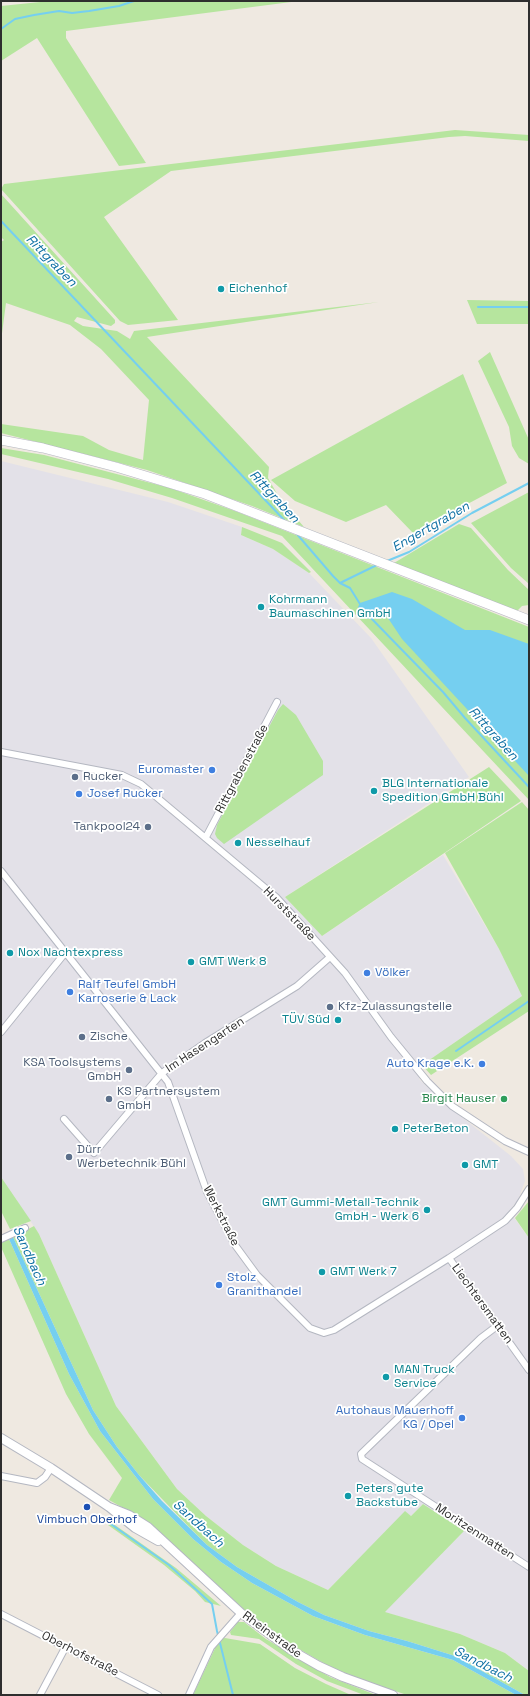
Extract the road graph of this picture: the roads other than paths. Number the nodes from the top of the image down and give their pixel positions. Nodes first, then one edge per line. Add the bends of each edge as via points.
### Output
1 (1, 440) edge
2 (529, 620) edge
3 (277, 702) dead end
4 (1, 752) edge
5 (206, 837) junction
6 (1, 872) edge
7 (65, 953) junction
8 (330, 957) junction
9 (1, 1032) edge
10 (162, 1073) junction
11 (64, 1120) dead end
12 (529, 1152) edge
13 (529, 1189) edge
14 (25, 1228) dead end
15 (2, 1239) edge
16 (449, 1258) junction
17 (497, 1326) junction
18 (529, 1370) edge
19 (1, 1438) edge
20 (51, 1468) junction
21 (1, 1476) edge
22 (529, 1567) edge
23 (241, 1613) junction
24 (1, 1614) edge
25 (65, 1648) junction
26 (40, 1695) edge
27 (158, 1695) edge
28 (189, 1695) edge
29 (392, 1695) edge

1 - 2 main road via 116,467 205,494
3 - 5 street, Rittgrabenstraße
4 - 5 street, Hurststraße via 122,775 141,784
5 - 8 street, Hurststraße via 276,896
6 - 7 street, Werkstraße
7 - 9 street
7 - 10 street, Werkstraße
8 - 10 street, Im Hasengarten via 297,986
8 - 12 street, Hurststraße via 433,1088 474,1122
10 - 11 street, Im Hasengarten via 94,1153
10 - 16 street, Werkstraße via 168,1082 207,1192 234,1245 257,1275 310,1328 324,1333 334,1330
13 - 16 street, Werkstraße via 505,1221
14 - 15 street
16 - 17 street, Liechtersmatten
17 - 18 street, Liechtersmatten
17 - 22 street, Moritzenmatten via 481,1338 361,1454 362,1459
19 - 20 street, Rheinstraße
20 - 21 street via 37,1483
20 - 23 street, Rheinstraße via 135,1528 170,1546
23 - 28 street via 211,1647
23 - 29 street, Rheinstraße via 272,1637 319,1666
24 - 25 street, Oberhofstraße
25 - 26 street
25 - 27 street, Oberhofstraße

